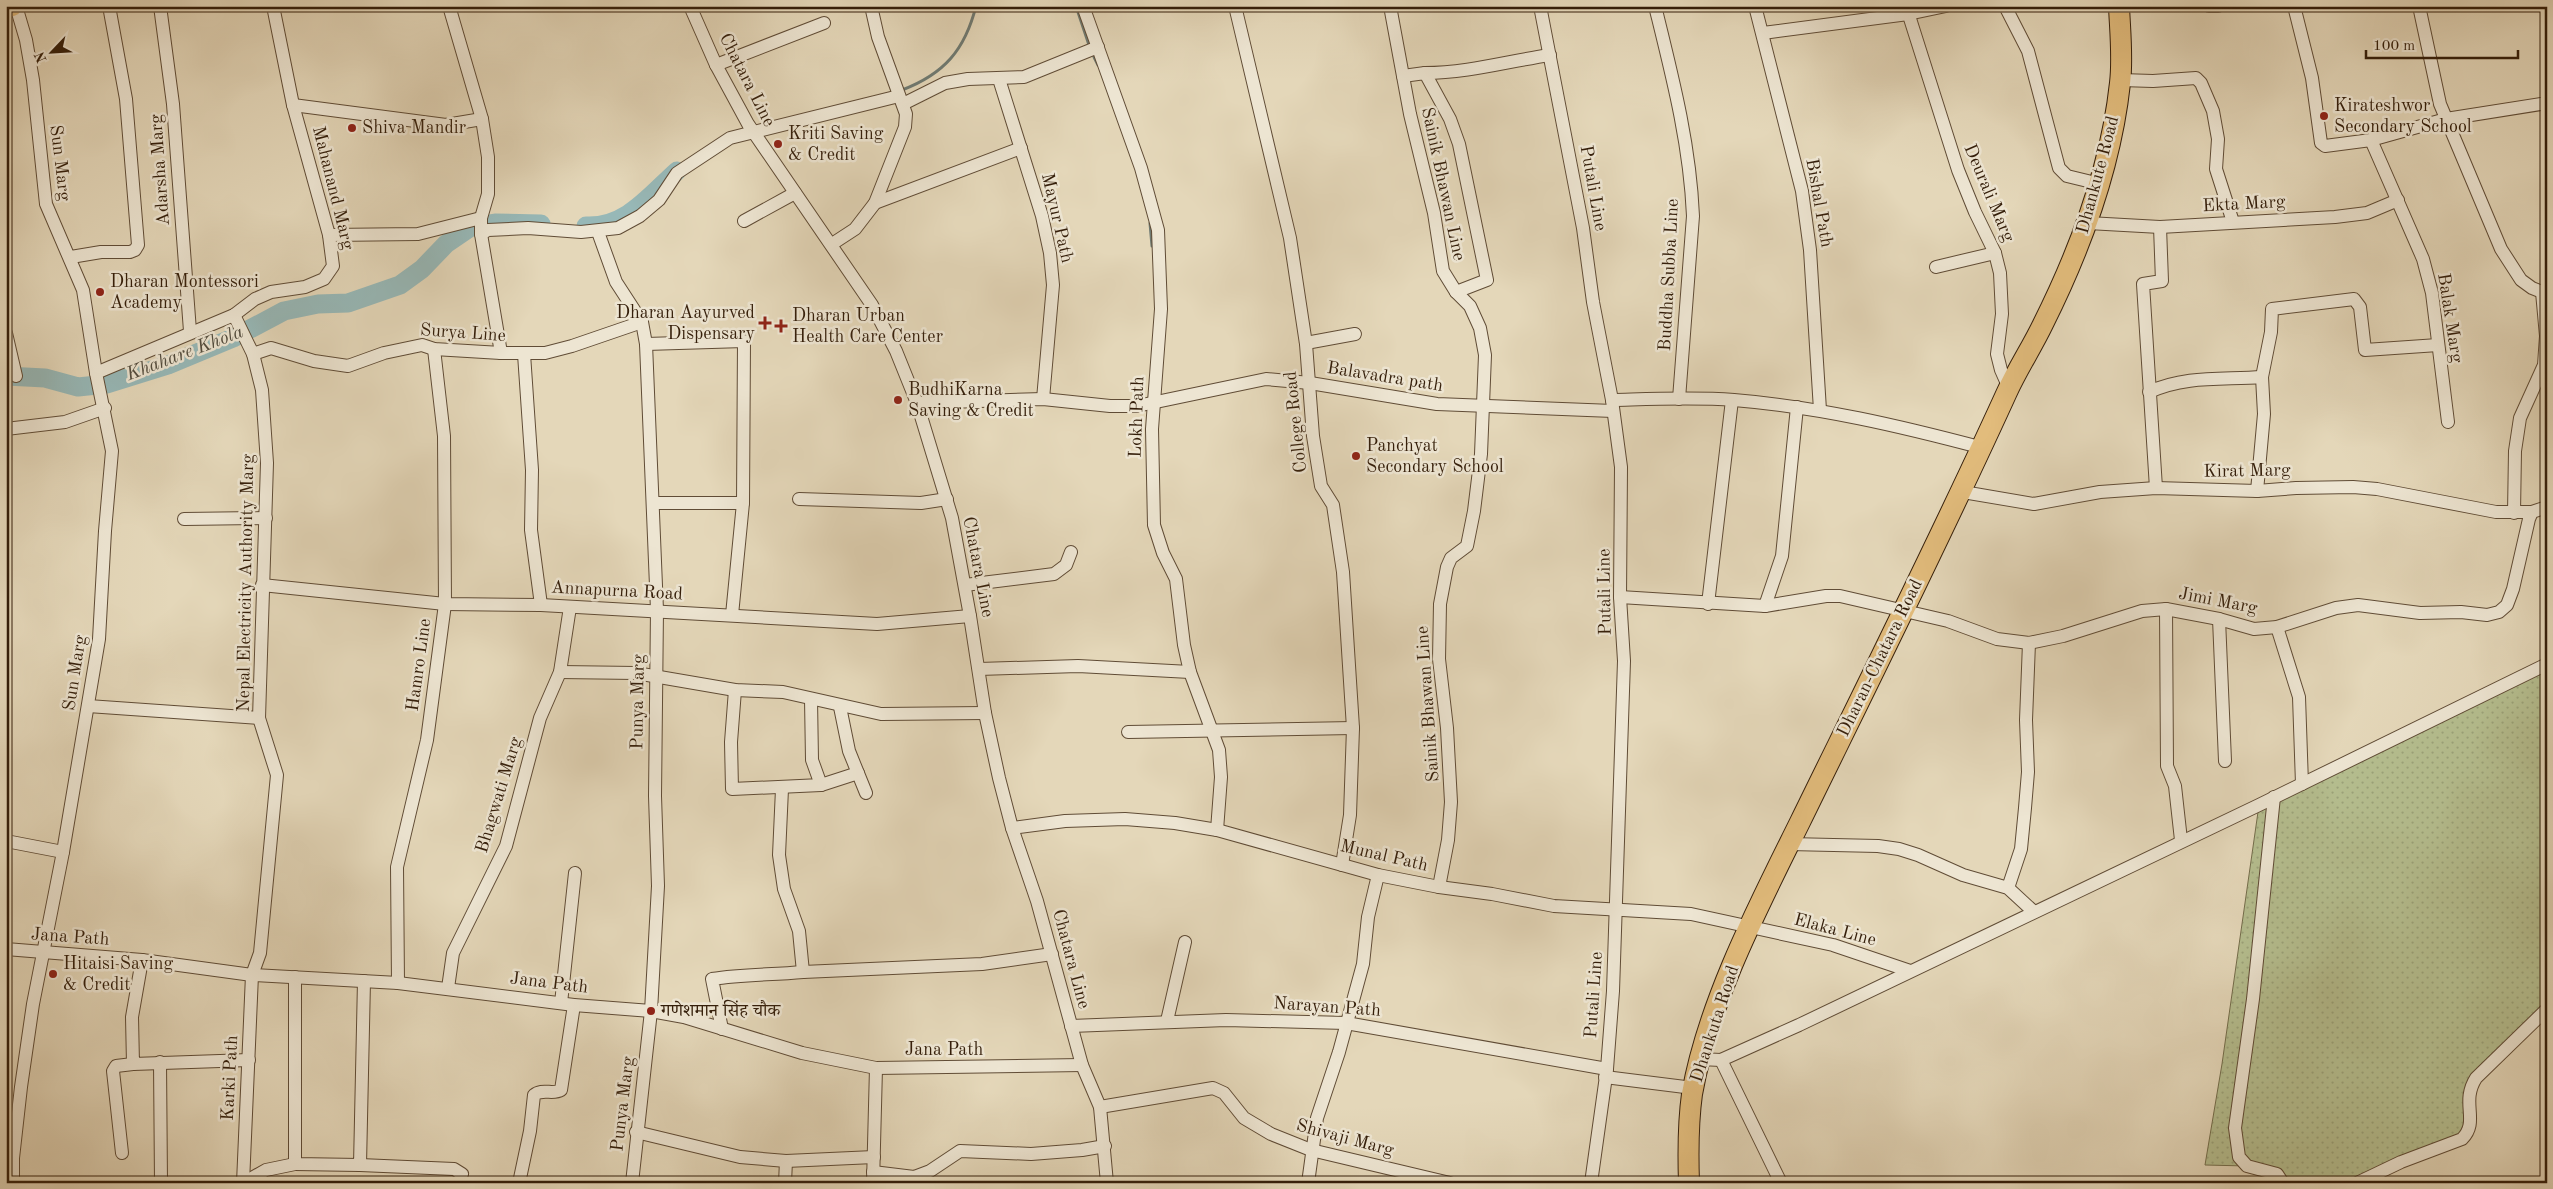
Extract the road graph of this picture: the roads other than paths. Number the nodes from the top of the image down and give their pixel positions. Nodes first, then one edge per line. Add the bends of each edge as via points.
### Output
1 (12, 6) edge
2 (16, 6) edge
3 (109, 6) edge
4 (160, 6) edge
5 (273, 6) edge
6 (449, 6) edge
7 (690, 6) edge
8 (870, 6) edge
9 (1083, 6) edge
10 (1235, 6) edge
11 (1390, 6) edge
12 (1540, 6) edge
13 (1655, 6) edge
14 (1755, 6) edge
15 (1946, 6) edge
16 (2005, 6) edge
17 (2119, 6) edge
18 (2209, 6) edge
19 (2218, 6) edge
20 (2294, 6) edge
21 (2419, 6) edge
22 (6, 8) edge
23 (1907, 10) edge
24 (824, 23) dead end
25 (1763, 32) junction
26 (1098, 47) junction
27 (1550, 55) junction
28 (716, 65) junction
29 (1425, 73) junction
30 (1402, 76) junction
31 (999, 79) junction
32 (2121, 80) junction
33 (899, 95) junction
34 (2547, 103) edge
35 (293, 105) junction
36 (482, 119) junction
37 (2446, 120) junction
38 (751, 128) junction
39 (2371, 140) junction
40 (1021, 148) junction
41 (2100, 184) junction
42 (795, 193) junction
43 (2398, 200) junction
44 (875, 203) junction
45 (744, 221) dead end
46 (2233, 222) junction
47 (2088, 223) junction
48 (481, 227) junction
49 (2160, 227) junction
50 (598, 232) junction
51 (330, 235) junction
52 (832, 244) junction
53 (1995, 253) junction
54 (71, 257) junction
55 (1936, 266) dead end
56 (2545, 291) edge
57 (1456, 292) junction
58 (237, 320) junction
59 (642, 322) junction
60 (190, 332) junction
61 (6, 333) edge
62 (1355, 334) dead end
63 (1306, 343) junction
64 (646, 344) junction
65 (2438, 345) junction
66 (434, 348) junction
67 (253, 354) junction
68 (501, 354) junction
69 (524, 354) junction
70 (16, 376) dead end
71 (97, 376) junction
72 (2262, 377) junction
73 (1310, 383) junction
74 (2009, 388) junction
75 (2149, 392) junction
76 (1043, 399) junction
77 (1679, 400) junction
78 (1732, 400) junction
79 (103, 402) junction
80 (917, 403) junction
81 (1154, 403) junction
82 (1613, 405) junction
83 (1484, 406) junction
84 (1797, 407) junction
85 (1820, 410) junction
86 (2448, 422) dead end
87 (6, 429) edge
88 (1983, 448) junction
89 (2156, 488) junction
90 (2257, 491) junction
91 (1963, 492) junction
92 (799, 499) dead end
93 (947, 499) junction
94 (653, 503) junction
95 (744, 503) junction
96 (2547, 507) edge
97 (2532, 512) junction
98 (2514, 513) junction
99 (266, 518) junction
100 (184, 519) dead end
101 (1071, 552) dead end
102 (262, 585) junction
103 (965, 585) junction
104 (1620, 597) junction
105 (445, 604) junction
106 (1708, 604) junction
107 (541, 605) junction
108 (1765, 606) junction
109 (570, 607) junction
110 (1903, 609) junction
111 (2166, 609) junction
112 (657, 610) junction
113 (732, 615) junction
114 (970, 616) junction
115 (2219, 619) junction
116 (2277, 627) junction
117 (2029, 643) junction
118 (2547, 664) edge
119 (979, 669) junction
120 (560, 672) junction
121 (1190, 672) junction
122 (656, 677) junction
123 (735, 690) junction
124 (812, 699) junction
125 (88, 706) junction
126 (840, 707) junction
127 (985, 713) junction
128 (259, 718) junction
129 (1353, 728) junction
130 (1212, 730) junction
131 (1128, 732) dead end
132 (2224, 761) dead end
133 (858, 773) junction
134 (2302, 784) junction
135 (820, 785) junction
136 (782, 788) junction
137 (866, 793) dead end
138 (2274, 797) junction
139 (1012, 828) junction
140 (1217, 830) junction
141 (2181, 840) junction
142 (6, 841) edge
143 (1789, 844) junction
144 (62, 852) junction
145 (1342, 866) junction
146 (575, 873) dead end
147 (1378, 875) junction
148 (1439, 887) junction
149 (2008, 888) junction
150 (1616, 909) junction
151 (2033, 912) junction
152 (1750, 926) junction
153 (1185, 942) dead end
154 (6, 949) edge
155 (43, 953) junction
156 (1052, 954) junction
157 (142, 960) junction
158 (1910, 971) junction
159 (803, 972) junction
160 (252, 975) junction
161 (295, 977) junction
162 (364, 981) junction
163 (398, 983) junction
164 (448, 988) junction
165 (568, 1004) junction
166 (2547, 1009) edge
167 (651, 1011) junction
168 (1167, 1021) junction
169 (1346, 1023) junction
170 (1071, 1026) junction
171 (722, 1029) junction
172 (1700, 1059) junction
173 (249, 1060) junction
174 (1721, 1060) junction
175 (160, 1062) junction
176 (133, 1064) junction
177 (1082, 1065) junction
178 (876, 1068) junction
179 (1606, 1073) junction
180 (1693, 1088) junction
181 (1100, 1106) junction
182 (636, 1132) junction
183 (1105, 1146) junction
184 (1311, 1150) junction
185 (122, 1153) dead end
186 (874, 1157) junction
187 (786, 1161) junction
188 (295, 1164) junction
189 (360, 1165) junction
190 (873, 1177) edge
191 (1447, 1182) edge
192 (13, 1183) edge
193 (162, 1183) edge
194 (243, 1183) edge
195 (459, 1183) edge
196 (519, 1183) edge
197 (632, 1183) edge
198 (785, 1183) edge
199 (1108, 1183) edge
200 (1308, 1183) edge
201 (1591, 1183) edge
202 (1689, 1183) edge
203 (1781, 1183) edge
204 (2283, 1183) edge
205 (2357, 1183) edge

1 - 22 main road
2 - 54 street, Sun Marg via 33,80 46,204
3 - 54 street via 126,99 138,245 130,252
4 - 60 street, Adarsha Marg via 173,104
5 - 35 street, Mahanand Marg
6 - 36 street
7 - 28 street, Chatara Line
8 - 33 street
9 - 26 street, Lokh Path
10 - 63 street, College Road via 1290,238
11 - 30 street, Sainik Bhawan Line
12 - 27 street, Putali Line
13 - 77 street, Buddha Subba Line via 1678,100 1692,196
14 - 25 street, Bishal Path
15 - 23 street
16 - 41 street via 2028,51 2059,168 2067,176
17 - 32 main road, Dhankute Road
18 - 19 street
20 - 39 street via 2312,78 2322,143 2325,146
21 - 37 street
23 - 25 street
23 - 53 street, Deurali Marg via 1958,170
24 - 28 street
25 - 85 street, Bishal Path via 1802,191 1811,258
26 - 31 street via 1024,77
26 - 81 street, Lokh Path via 1141,168 1158,230 1161,309
27 - 29 street via 1454,72
27 - 82 street, Putali Line
28 - 38 street, Chatara Line
29 - 30 street
29 - 57 street via 1450,119 1459,144 1487,275 1483,283
30 - 57 street, Sainik Bhawan Line via 1434,213 1443,271
31 - 33 street via 968,79
31 - 40 street, Mayur Path
32 - 41 main road, Dhankute Road via 2113,134
32 - 46 street via 2196,78 2202,83 2213,111 2218,139 2216,169
33 - 38 street
33 - 44 street via 906,114 905,127
34 - 37 street
35 - 36 street via 446,125
35 - 51 street, Mahanand Marg
36 - 48 street via 488,157 488,194
37 - 39 street
37 - 56 street via 2511,268 2521,280
38 - 42 street, Chatara Line
38 - 50 street via 677,173 660,200 640,216 618,228
39 - 43 street, Balak Marg
40 - 44 street
40 - 76 street, Mayur Path via 1042,216 1053,285
41 - 47 main road, Dhankute Road
42 - 45 street
42 - 52 street, Chatara Line
43 - 46 street, Ekta Marg via 2367,212 2335,218
43 - 65 street, Balak Marg via 2432,293
44 - 52 street via 855,228
46 - 49 street, Ekta Marg
47 - 49 street, Ekta Marg
47 - 74 main road, Dhankute Road via 2044,323
48 - 50 street via 488,230 528,228
48 - 51 street via 418,234
48 - 68 street
49 - 75 street via 2162,281 2143,284
50 - 59 street, Punya Marg via 616,282
51 - 58 street, Mahanand Marg via 334,266 324,279 305,287 255,298
52 - 80 street, Chatara Line via 872,305 896,351
53 - 55 street
53 - 74 street, Deurali Marg via 2000,273 2002,314 1997,354
54 - 71 street, Sun Marg via 83,290
56 - 98 street via 2544,365 2520,418 2515,451
57 - 83 street, Sainik Bhawan Line via 1470,306 1480,328 1485,356
58 - 60 street, Mahanand Marg
58 - 67 street, Nepal Electricity Authority Marg
59 - 64 street, Punya Marg
59 - 69 street, Surya Line via 572,346
60 - 71 street, Mahanand Marg
61 - 70 street
62 - 63 street
63 - 73 street, College Road
64 - 94 street, Punya Marg
64 - 95 street via 744,342
65 - 72 street via 2365,350 2360,307 2354,299 2277,308 2270,312 2271,332
65 - 86 street, Balak Marg
66 - 67 street, Surya Line via 422,345 408,347 348,366 314,361 271,348
66 - 68 street, Surya Line
66 - 105 street, Hamro Line via 444,436
67 - 99 street, Nepal Electricity Authority Marg via 262,390 267,463
68 - 69 street, Surya Line
69 - 107 street via 532,470 531,530
71 - 79 street, Sun Marg
72 - 75 street via 2189,380 2166,384
72 - 90 street via 2264,414
73 - 81 street, Balavadra path via 1266,380
73 - 83 street, Balavadra path via 1389,398
73 - 129 street, College Road via 1313,436 1321,486 1333,505 1343,572
74 - 88 main road, Dharan-Chatara Road
75 - 89 street
76 - 80 street, Balavadra path
76 - 81 street, Balavadra path via 1110,406
77 - 78 street, Balavadra path
77 - 82 street, Balavadra path
78 - 84 street, Balavadra path
78 - 106 street
79 - 87 street via 65,422
79 - 125 street, Sun Marg via 112,451 102,605
80 - 93 street, Chatara Line
81 - 121 street, Lokh Path via 1154,525 1162,553 1176,579
82 - 83 street, Balavadra path
82 - 104 street, Putali Line via 1621,467
83 - 148 street, Sainik Bhawan Line via 1482,454 1467,546 1451,558 1440,604 1439,659 1451,802
84 - 85 street, Balavadra path
84 - 108 street via 1782,556
85 - 88 street, Balavadra path
88 - 91 main road, Dharan-Chatara Road
89 - 90 street, Kirat Marg
89 - 91 street, Kirat Marg via 2100,492 2034,504
90 - 98 street, Kirat Marg via 2319,487 2377,489
91 - 110 main road, Dharan-Chatara Road
92 - 93 street via 921,503
93 - 103 street, Chatara Line
94 - 95 street
94 - 112 street, Punya Marg
95 - 113 street
96 - 97 street
97 - 98 street, Kirat Marg
97 - 116 street, Jimi Marg via 2513,589 2507,605 2499,612 2488,615 2420,613 2358,605 2336,608
99 - 100 street
99 - 102 street, Nepal Electricity Authority Marg
101 - 103 street via 1066,565 1054,574
102 - 105 street, Annapurna Road
102 - 128 street, Nepal Electricity Authority Marg
103 - 114 street, Chatara Line
104 - 106 street, Jimi Marg
104 - 150 street, Putali Line via 1624,661
105 - 107 street, Annapurna Road
105 - 163 street, Hamro Line via 427,740 397,867
106 - 108 street, Jimi Marg
107 - 109 street, Annapurna Road
108 - 110 street, Jimi Marg via 1840,596
109 - 112 street, Annapurna Road
109 - 120 street, Bhagwati Marg
110 - 117 street, Jimi Marg via 1996,639
110 - 143 main road, Dharan-Chatara Road
111 - 115 street, Jimi Marg
111 - 117 street, Jimi Marg via 2142,611 2063,636
111 - 141 street via 2167,766 2175,786
112 - 113 street, Annapurna Road
112 - 122 street, Punya Marg
113 - 114 street, Annapurna Road via 877,624
114 - 119 street, Chatara Line
115 - 116 street, Jimi Marg via 2254,629
115 - 132 street
116 - 134 street via 2299,697
117 - 149 street via 2025,808 2021,848
118 - 134 street
119 - 121 street via 1087,666
119 - 127 street, Chatara Line
120 - 122 street via 636,673
120 - 164 street, Bhagwati Marg via 540,718 506,846 453,953
121 - 130 street, Lokh Path
122 - 123 street
122 - 167 street, Punya Marg via 658,886
123 - 124 street via 783,692
123 - 136 street via 732,789
124 - 126 street
124 - 135 street via 812,760
125 - 128 street
125 - 144 street, Sun Marg
126 - 127 street via 881,714
126 - 133 street via 849,751
127 - 139 street, Chatara Line
128 - 160 street, Nepal Electricity Authority Marg via 277,775 260,952
129 - 130 street
129 - 145 street, College Road via 1350,815
130 - 131 street
130 - 140 street, Lokh Path via 1219,750 1221,777
133 - 135 street
133 - 137 street
134 - 138 street
135 - 136 street
136 - 159 street via 779,855 784,888 799,931
138 - 141 street
138 - 204 street via 2254,999 2235,1135 2239,1157 2246,1166 2277,1174
139 - 140 street, Munal Path via 1065,821 1125,819
139 - 156 street, Chatara Line
140 - 145 street, Munal Path
141 - 151 street
142 - 144 street
143 - 149 street via 1899,849 1962,875
143 - 152 main road, Dharan-Chatara Road
144 - 155 street, Sun Marg
145 - 147 street, Munal Path
146 - 165 street
147 - 148 street, Munal Path
147 - 169 street via 1368,917 1363,964
148 - 150 street, Munal Path via 1554,906
149 - 151 street
150 - 152 street, Munal Path via 1691,914
150 - 179 street, Putali Line
151 - 158 street
152 - 158 street, Elaka Line via 1833,945
152 - 172 main road, Dhankuta Road via 1718,1003
153 - 168 street
154 - 155 street, Jana Path
155 - 157 street, Jana Path
155 - 192 street, Sun Marg via 21,1087
156 - 159 street via 982,964
156 - 170 street, Chatara Line
157 - 160 street, Jana Path
157 - 176 street via 132,1017
158 - 174 street
159 - 171 street via 712,979
160 - 161 street, Jana Path
160 - 173 street, Karki Path
161 - 162 street, Jana Path
161 - 188 street
162 - 163 street, Jana Path
162 - 189 street
163 - 164 street, Jana Path
164 - 165 street, Jana Path
165 - 167 street, Jana Path
165 - 196 street via 561,1090 539,1091 534,1095
166 - 205 street via 2476,1078 2468,1094 2469,1133 2462,1139
167 - 171 street, Jana Path
167 - 182 street, Punya Marg
168 - 169 street, Narayan Path
168 - 170 street, Narayan Path
169 - 179 street, Narayan Path
169 - 184 street via 1317,1118
170 - 177 street, Chatara Line
171 - 178 street, Jana Path via 802,1053
172 - 174 street
172 - 180 main road, Dhankuta Road
173 - 175 street
173 - 194 street, Karki Path
174 - 203 street
175 - 176 street
175 - 193 street
176 - 185 street via 116,1066 113,1071
177 - 178 street, Jana Path
177 - 181 street, Chatara Line
178 - 186 street
179 - 180 street, Narayan Path
179 - 201 street, Putali Line
180 - 202 main road, Dhankuta Road via 1688,1139
181 - 183 street, Chatara Line
181 - 184 street, Shivaji Marg via 1213,1088 1224,1093 1244,1118 1271,1134
182 - 187 street via 740,1157
182 - 197 street, Punya Marg
183 - 190 street via 1031,1154 960,1151 930,1171 914,1177
183 - 199 street, Chatara Line
184 - 191 street, Shivaji Marg
184 - 200 street
186 - 187 street
186 - 190 street
187 - 198 street
188 - 189 street
188 - 194 street via 266,1170
189 - 195 street via 454,1169 462,1174

